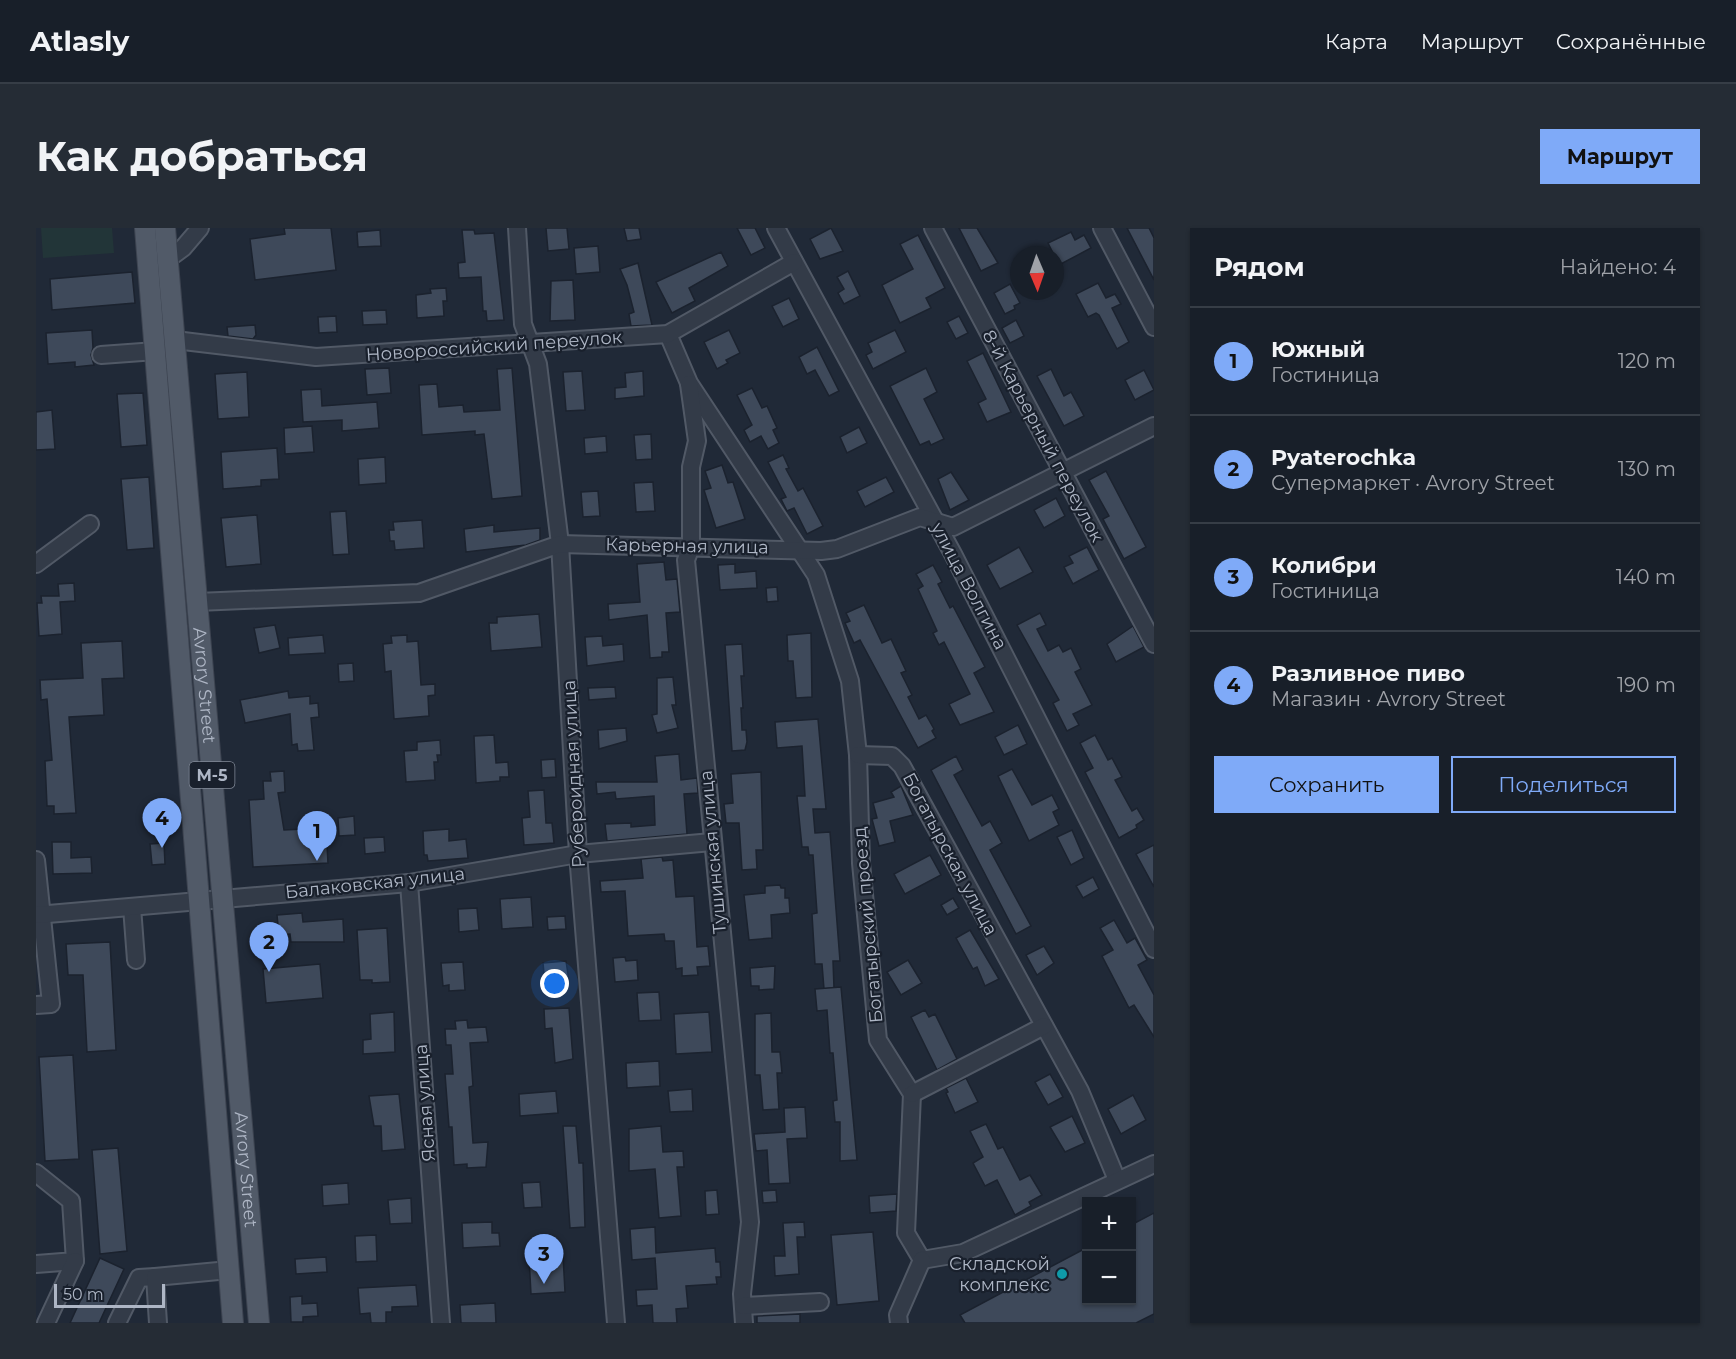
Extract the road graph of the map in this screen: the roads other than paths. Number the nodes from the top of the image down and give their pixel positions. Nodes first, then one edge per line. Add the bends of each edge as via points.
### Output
1 (145, 228) edge
2 (165, 228) edge
3 (200, 228) edge
4 (517, 228) edge
5 (776, 228) edge
6 (933, 228) edge
7 (1102, 228) edge
8 (168, 259) junction
9 (794, 262) junction
10 (1154, 327) edge
11 (668, 334) junction
12 (175, 340) junction
13 (531, 345) junction
14 (156, 351) junction
15 (101, 355) dead end
16 (689, 382) junction
17 (1154, 426) edge
18 (1062, 473) junction
19 (935, 522) junction
20 (90, 524) dead end
21 (560, 544) junction
22 (691, 547) junction
23 (799, 549) junction
24 (36, 564) edge
25 (197, 602) junction
26 (1154, 644) edge
27 (858, 755) junction
28 (712, 842) junction
29 (578, 854) junction
30 (36, 860) edge
31 (410, 883) junction
32 (224, 899) junction
33 (200, 901) junction
34 (132, 907) junction
35 (38, 915) edge
36 (1154, 949) edge
37 (136, 960) dead end
38 (36, 1005) edge
39 (1044, 1026) junction
40 (912, 1094) junction
41 (1154, 1164) edge
42 (36, 1173) edge
43 (1117, 1180) junction
44 (922, 1260) junction
45 (75, 1261) junction
46 (36, 1264) edge
47 (229, 1270) junction
48 (155, 1277) junction
49 (820, 1302) dead end
50 (743, 1315) edge
51 (46, 1323) edge
52 (117, 1323) edge
53 (158, 1323) edge
54 (233, 1323) edge
55 (259, 1323) edge
56 (441, 1323) edge
57 (616, 1323) edge
58 (899, 1323) edge

1 - 14 main road, Avrory Street / М-5
2 - 8 main road, Avrory Street / М-5
3 - 8 street
4 - 13 street, Рубероидная улица via 523,324
5 - 9 street, улица Волгина
6 - 18 street, 8-й Карьерный переулок
7 - 10 street
8 - 12 main road, Avrory Street / М-5
9 - 11 street, Новороссийский переулок
9 - 19 street, улица Волгина
11 - 13 street, Новороссийский переулок
11 - 16 street
12 - 13 street, Новороссийский переулок via 316,357
12 - 25 main road, Avrory Street / М-5
13 - 21 street, Рубероидная улица via 538,364
14 - 15 street
14 - 33 main road, Avrory Street / М-5
16 - 22 street, Тушинская улица via 697,441 691,467
16 - 23 street
17 - 18 street, Карьерная улица
18 - 19 street, Карьерная улица via 953,527
18 - 26 street, 8-й Карьерный переулок
19 - 23 street, Карьерная улица via 920,517 837,549
19 - 36 street, улица Волгина
20 - 24 street
21 - 22 street, Карьерная улица
21 - 25 street, Карьерная улица via 419,592
21 - 29 street, Рубероидная улица
22 - 23 street, Карьерная улица
22 - 28 street, Тушинская улица via 686,560
23 - 27 street via 816,575 850,681
25 - 32 main road, Avrory Street / М-5
27 - 39 street, Богатырская улица via 892,756 903,766
27 - 40 street, Богатырский проезд via 861,863 878,1040
28 - 29 street, Балаковская улица
28 - 50 street, Тушинская улица via 750,1222
29 - 31 street, Балаковская улица
29 - 57 street, Рубероидная улица
30 - 35 street
31 - 32 street, Балаковская улица
31 - 56 street, Ясная улица
32 - 33 street, Балаковская улица
32 - 55 main road, Avrory Street / М-5
33 - 34 street, Балаковская улица
33 - 47 main road, Avrory Street / М-5
34 - 35 street, Балаковская улица
34 - 37 street
35 - 38 street via 51,1004
39 - 40 street
39 - 43 street, Богатырская улица via 1080,1091
40 - 44 street via 906,1233
41 - 43 street
42 - 45 street via 70,1201
43 - 44 street via 963,1253
44 - 58 street via 898,1315
45 - 46 street
45 - 51 street
47 - 48 street
47 - 54 main road, Avrory Street / М-5
48 - 52 street via 139,1278
48 - 53 street
49 - 50 street

